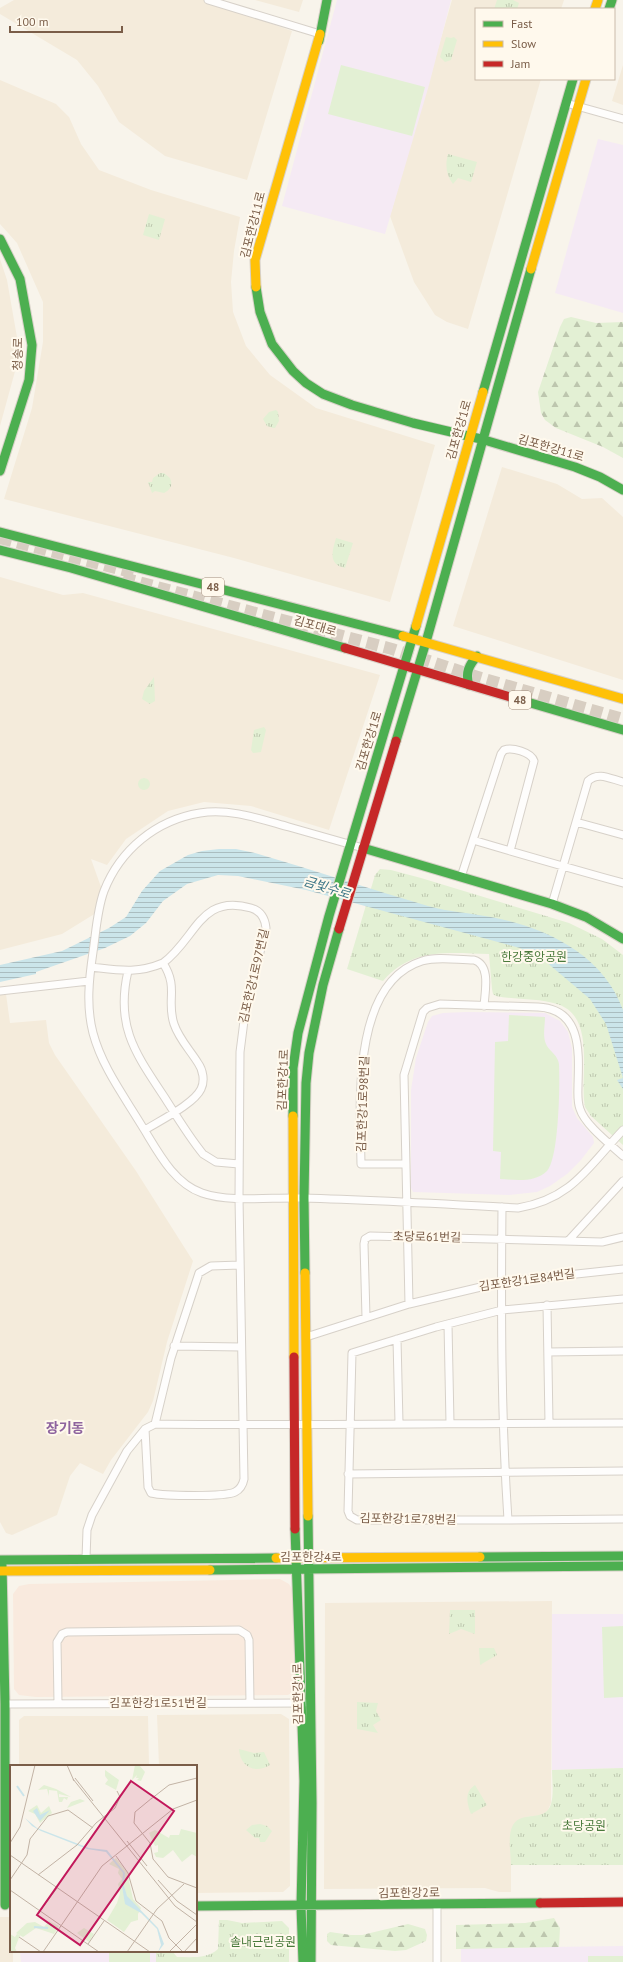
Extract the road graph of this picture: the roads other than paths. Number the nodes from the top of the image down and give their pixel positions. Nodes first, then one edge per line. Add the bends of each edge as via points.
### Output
1 (208, 0) edge
2 (327, 0) edge
3 (320, 34) junction
4 (573, 80) edge
5 (586, 80) edge
6 (566, 103) junction
7 (578, 106) junction
8 (623, 119) edge
9 (0, 239) edge
10 (470, 437) junction
11 (483, 440) junction
12 (0, 471) edge
13 (623, 490) edge
14 (0, 532) edge
15 (0, 550) edge
16 (412, 638) junction
17 (426, 642) junction
18 (478, 656) junction
19 (404, 665) junction
20 (417, 670) junction
21 (469, 685) junction
22 (623, 699) edge
23 (623, 730) edge
24 (623, 782) edge
25 (576, 822) junction
26 (623, 835) edge
27 (473, 840) junction
28 (350, 844) junction
29 (363, 848) junction
30 (510, 851) junction
31 (563, 866) junction
32 (461, 877) junction
33 (623, 884) edge
34 (552, 904) junction
35 (623, 939) edge
36 (163, 963) junction
37 (91, 966) junction
38 (128, 971) junction
39 (89, 981) junction
40 (0, 991) edge
41 (484, 1006) junction
42 (174, 1112) junction
43 (145, 1130) junction
44 (623, 1130) edge
45 (610, 1144) junction
46 (623, 1156) edge
47 (239, 1164) junction
48 (406, 1164) junction
49 (623, 1181) edge
50 (239, 1198) junction
51 (294, 1198) junction
52 (304, 1198) junction
53 (407, 1203) junction
54 (502, 1207) junction
55 (408, 1237) junction
56 (623, 1237) edge
57 (502, 1239) junction
58 (568, 1241) junction
59 (240, 1265) junction
60 (623, 1269) edge
61 (502, 1282) junction
62 (623, 1299) edge
63 (409, 1304) junction
64 (547, 1305) junction
65 (502, 1310) junction
66 (366, 1317) junction
67 (448, 1324) junction
68 (306, 1336) junction
69 (397, 1339) junction
70 (174, 1346) junction
71 (242, 1347) junction
72 (623, 1351) edge
73 (548, 1352) junction
74 (348, 1423) junction
75 (399, 1423) junction
76 (450, 1423) junction
77 (502, 1423) junction
78 (549, 1423) junction
79 (623, 1423) edge
80 (155, 1424) junction
81 (243, 1425) junction
82 (307, 1425) junction
83 (295, 1426) junction
84 (145, 1429) junction
85 (623, 1471) edge
86 (505, 1472) junction
87 (348, 1474) junction
88 (623, 1519) edge
89 (508, 1520) junction
90 (623, 1556) edge
91 (296, 1557) junction
92 (309, 1557) junction
93 (86, 1559) junction
94 (1, 1560) edge
95 (623, 1566) edge
96 (298, 1570) junction
97 (309, 1570) junction
98 (1, 1571) edge
99 (58, 1703) junction
100 (250, 1703) junction
101 (305, 1703) junction
102 (5, 1704) junction
103 (623, 1902) edge
104 (436, 1904) junction
105 (5, 1905) edge
106 (197, 1906) edge
107 (306, 1906) junction
108 (304, 1962) edge
109 (311, 1962) edge
110 (437, 1962) edge

1 - 3 street
2 - 3 street, 김포한강11로
3 - 10 street, 김포한강11로 via 317,55 260,253 258,278 266,325 291,366 319,388 331,394
4 - 6 street, 김포한강1로
5 - 7 street, 김포한강1로
6 - 7 street
6 - 10 street, 김포한강1로
7 - 8 street
7 - 11 street, 김포한강1로
9 - 12 street, 청송로 via 20,279 32,345 29,380
10 - 11 street, 김포한강11로
10 - 16 street, 김포한강1로
11 - 13 street, 김포한강11로 via 588,472 610,481
11 - 17 street, 김포한강1로
14 - 16 street, 김포대로 / 48
15 - 19 street, 김포대로 / 48 via 71,568
16 - 17 street, 김포대로 / 48
16 - 19 street, 김포한강1로
17 - 18 street, 김포대로 / 48
17 - 20 street, 김포한강1로
18 - 21 street via 467,669
18 - 22 street, 김포대로 / 48
19 - 20 street, 김포대로 / 48
19 - 28 street, 김포한강1로
20 - 21 street, 김포대로 / 48
20 - 29 street, 김포한강1로
21 - 23 street, 김포대로 / 48
24 - 25 street via 600,775 592,778 587,785
25 - 26 street
25 - 31 street
27 - 30 street
27 - 30 street via 501,754 509,748 528,754 534,761
27 - 32 street
28 - 29 street
28 - 37 street via 239,814 199,813 162,825 128,851 112,873 98,911
28 - 51 street, 김포한강1로 via 294,1052
29 - 32 street
29 - 52 street, 김포한강1로 via 323,986 308,1053
30 - 31 street
31 - 33 street
31 - 34 street
32 - 34 street
34 - 35 street via 586,917
36 - 38 street, 김포한강1로97번길 via 146,969
36 - 42 street via 172,980 174,1024 198,1063 203,1077 201,1089 197,1094
36 - 47 street, 김포한강1로97번길 via 175,953 206,913 222,905 255,909 266,920 241,1031
37 - 38 street, 김포한강1로97번길
37 - 39 street
38 - 42 street via 123,997 128,1034 141,1061
39 - 40 street
39 - 43 street via 90,1020 98,1049 112,1078
41 - 45 street via 546,1007 566,1018 574,1031 577,1043 580,1110
41 - 48 street via 440,1004 423,1012 404,1075
41 - 48 street, 김포한강1로98번길 via 484,968 474,960 422,961 399,974 381,995 362,1062 361,1164
42 - 43 street
42 - 47 street via 208,1159 225,1164
43 - 50 street via 173,1172 189,1186 211,1196
44 - 45 street
45 - 46 street
45 - 54 street via 579,1180 550,1200 532,1206
47 - 50 street, 김포한강1로97번길
48 - 53 street
49 - 58 street
50 - 51 street
50 - 59 street
51 - 52 street
51 - 83 street, 김포한강1로
52 - 53 street
52 - 68 street, 김포한강1로
53 - 54 street
53 - 55 street
54 - 57 street
55 - 57 street, 초당로61번길
55 - 63 street
55 - 66 street, 초당로61번길 via 370,1236 365,1239
56 - 58 street, 초당로61번길 via 602,1242
57 - 58 street, 초당로61번길
57 - 61 street
59 - 70 street via 211,1266 199,1273
59 - 71 street
60 - 61 street, 김포한강1로84번길
61 - 63 street, 김포한강1로84번길
61 - 65 street
62 - 64 street, 김포한강1로78번길
63 - 66 street, 김포한강1로84번길
64 - 65 street, 김포한강1로78번길
64 - 73 street
65 - 67 street, 김포한강1로78번길
65 - 77 street
66 - 68 street, 김포한강1로84번길
67 - 69 street, 김포한강1로78번길
67 - 76 street
68 - 82 street, 김포한강1로
69 - 74 street, 김포한강1로78번길 via 352,1353
69 - 75 street
70 - 71 street
70 - 80 street
71 - 81 street
72 - 73 street
73 - 78 street
74 - 75 street
74 - 82 street
74 - 87 street, 김포한강1로78번길
75 - 76 street
76 - 77 street
77 - 78 street
77 - 86 street
78 - 79 street
80 - 81 street
80 - 84 street
81 - 83 street
81 - 84 street via 244,1479 241,1486 231,1493 200,1495 155,1494 149,1491
82 - 83 street
82 - 92 street, 김포한강1로
83 - 91 street, 김포한강1로
84 - 93 street via 128,1451 92,1515 87,1530
85 - 86 street
86 - 87 street
86 - 89 street
87 - 89 street, 김포한강1로78번길 via 348,1511 352,1518 357,1520
88 - 89 street, 김포한강1로78번길
90 - 92 street, 김포한강4로
91 - 92 street, 김포한강4로
91 - 93 street, 김포한강4로
91 - 96 street, 김포한강1로
92 - 97 street, 김포한강1로
93 - 94 street, 김포한강4로
94 - 98 street
95 - 97 street, 김포한강4로
96 - 97 street, 김포한강4로
96 - 98 street, 김포한강4로
96 - 101 street, 김포한강1로
97 - 101 street, 김포한강1로
98 - 102 street
99 - 100 street, 김포한강1로51번길
99 - 100 street via 57,1642 62,1634 238,1630 247,1635 249,1640
99 - 102 street, 김포한강1로51번길
100 - 101 street, 김포한강1로51번길
101 - 107 street, 김포한강1로 via 312,1857
102 - 105 street
103 - 104 street, 김포한강2로
104 - 107 street, 김포한강2로
104 - 110 street
106 - 107 street, 김포한강2로
107 - 108 street, 김포한강1로
107 - 109 street, 김포한강1로

